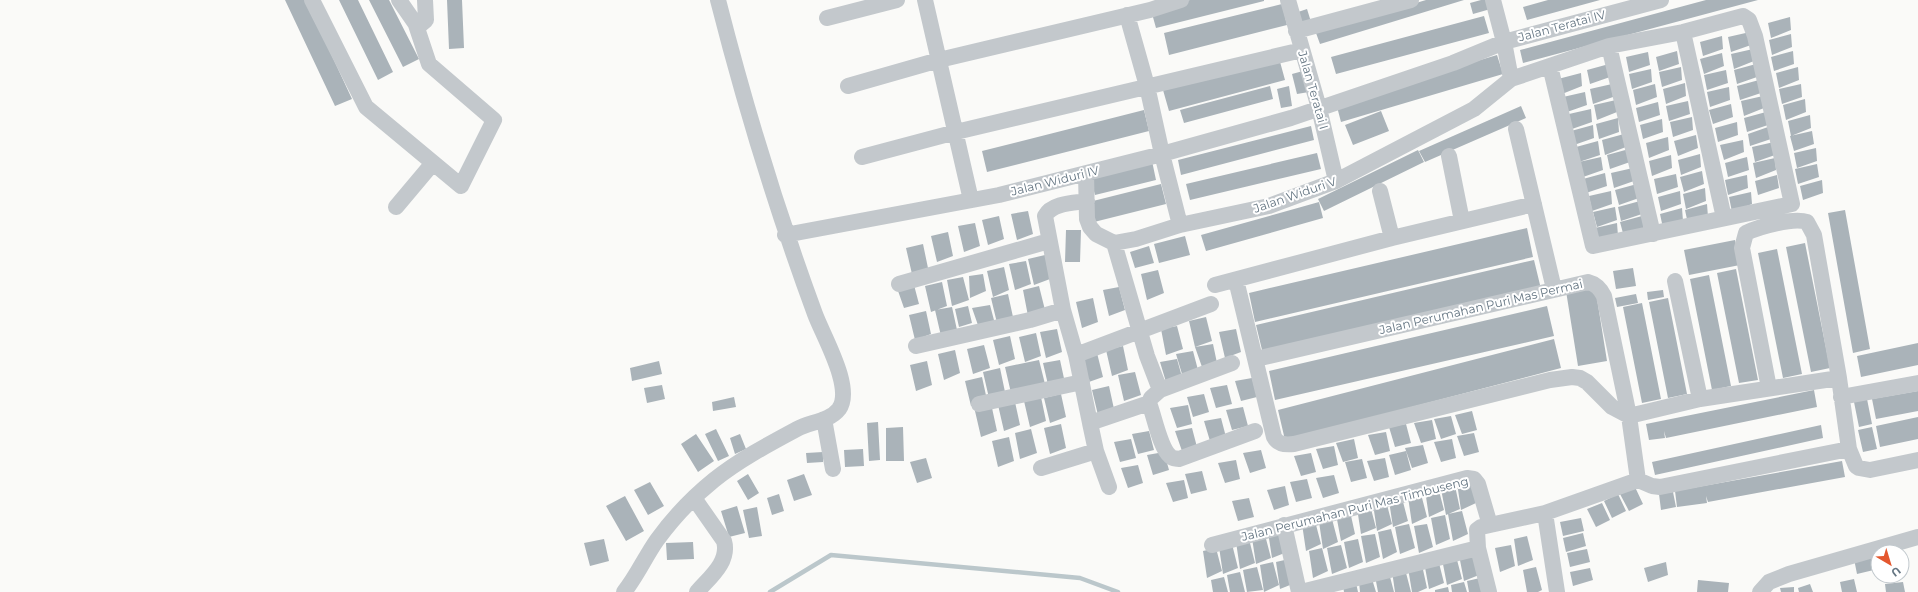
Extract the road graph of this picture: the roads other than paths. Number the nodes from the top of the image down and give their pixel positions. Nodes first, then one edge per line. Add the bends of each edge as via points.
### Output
1 (312, 0) edge
2 (399, 0) edge
3 (425, 0) edge
4 (718, 0) edge
5 (897, 0) edge
6 (925, 0) edge
7 (1181, 0) edge
8 (1288, 0) edge
9 (1411, 0) edge
10 (1493, 0) edge
11 (1661, 0) edge
12 (1617, 6) edge
13 (1127, 15) junction
14 (827, 18) dead end
15 (416, 25) junction
16 (1296, 31) junction
17 (1683, 32) junction
18 (1504, 42) junction
19 (1608, 46) junction
20 (1302, 50) junction
21 (939, 60) junction
22 (1550, 66) junction
23 (1512, 78) junction
24 (848, 86) dead end
25 (1147, 86) junction
26 (1319, 108) junction
27 (1516, 129) dead end
28 (956, 132) junction
29 (1162, 154) junction
30 (1449, 156) dead end
31 (862, 157) dead end
32 (433, 163) junction
33 (1086, 173) junction
34 (1336, 181) junction
35 (1380, 191) dead end
36 (971, 200) junction
37 (1087, 201) junction
38 (1534, 204) junction
39 (396, 206) dead end
40 (1724, 218) junction
41 (1462, 221) junction
42 (1180, 225) junction
43 (1653, 234) junction
44 (785, 235) junction
45 (1392, 238) junction
46 (1049, 241) junction
47 (1114, 243) junction
48 (1236, 280) junction
49 (1675, 282) dead end
50 (899, 284) dead end
51 (1215, 285) dead end
52 (1554, 290) junction
53 (1211, 304) dead end
54 (1063, 310) junction
55 (1139, 330) junction
56 (916, 346) dead end
57 (1076, 355) junction
58 (1256, 359) junction
59 (1232, 363) dead end
60 (1839, 378) junction
61 (1082, 382) junction
62 (1918, 383) edge
63 (1769, 388) junction
64 (1160, 390) junction
65 (1841, 397) junction
66 (1700, 399) junction
67 (1150, 402) junction
68 (979, 404) dead end
69 (1629, 416) junction
70 (824, 419) junction
71 (1090, 423) junction
72 (1255, 432) dead end
73 (1849, 449) junction
74 (1096, 451) junction
75 (1918, 460) edge
76 (833, 468) dead end
77 (1041, 468) dead end
78 (1638, 480) junction
79 (1109, 487) dead end
80 (694, 498) junction
81 (1545, 513) junction
82 (1284, 525) junction
83 (1490, 525) junction
84 (1918, 537) edge
85 (1212, 545) dead end
86 (1478, 548) junction
87 (624, 592) edge
88 (697, 592) edge
89 (1300, 592) edge
90 (1489, 592) edge
91 (1557, 592) edge
92 (1760, 592) edge

1 - 32 street via 366,107
2 - 15 street
3 - 15 street via 426,20 423,24
4 - 44 street
5 - 14 street
6 - 21 street
7 - 13 street
8 - 16 street, Jalan Teratai I
9 - 16 street
10 - 18 street
11 - 12 street, Jalan Teratai IV
12 - 18 street, Jalan Teratai IV
13 - 21 street
13 - 25 street
15 - 32 street via 429,64 494,120 461,186
16 - 20 street, Jalan Teratai I
17 - 19 street
17 - 40 street
17 - 40 street via 1743,16 1749,20 1755,36 1792,204
18 - 23 street
18 - 26 street, Jalan Teratai IV via 1454,63
19 - 22 street
19 - 43 street
20 - 25 street
20 - 26 street, Jalan Teratai I
21 - 24 street
21 - 28 street
22 - 23 street
22 - 43 street via 1593,246
23 - 34 street, Jalan Widuri V via 1474,109
25 - 28 street
25 - 29 street
26 - 29 street, Jalan Widuri IV
26 - 34 street, Jalan Teratai I
27 - 38 street
28 - 31 street
28 - 36 street
29 - 33 street, Jalan Widuri IV
29 - 42 street
30 - 41 street
32 - 39 street
33 - 36 street, Jalan Widuri IV
33 - 37 street
34 - 42 street, Jalan Widuri V via 1269,206
35 - 45 street
36 - 44 street, Jalan Widuri IV
37 - 46 street via 1055,207 1048,211 1045,216
37 - 47 street via 1087,219 1090,227 1096,234
38 - 41 street
38 - 52 street
40 - 43 street
41 - 45 street
42 - 47 street, Jalan Widuri V
44 - 70 street via 843,386 844,399 841,406 838,411
45 - 48 street
46 - 50 street
46 - 54 street
47 - 55 street
48 - 51 street
48 - 58 street
49 - 66 street
52 - 58 street, Jalan Perumahan Puri Mas Permai
52 - 69 street, Jalan Perumahan Puri Mas Permai via 1588,282 1600,288 1604,296
53 - 55 street
54 - 56 street
54 - 57 street
55 - 57 street
55 - 64 street
57 - 61 street
58 - 69 street via 1274,438 1284,444 1294,444 1572,376 1587,382 1612,407
59 - 64 street
60 - 63 street
60 - 63 street via 1814,235 1807,222 1796,220 1746,233 1742,248
60 - 65 street
61 - 68 street
61 - 71 street
62 - 65 street
63 - 66 street
64 - 67 street
65 - 73 street
66 - 69 street
67 - 71 street
67 - 72 street via 1166,450 1173,458 1179,459
69 - 78 street, Jalan Perumahan Puri Mas Permai
70 - 76 street
70 - 80 street via 799,427 743,459
71 - 74 street
73 - 75 street via 1856,466 1865,470
73 - 78 street via 1660,486 1652,486
74 - 77 street
74 - 79 street
78 - 81 street
80 - 87 street via 657,540 634,580
80 - 88 street via 724,541 725,547 722,562
81 - 83 street
81 - 91 street
82 - 83 street, Jalan Perumahan Puri Mas Timbuseng via 1467,478 1474,479 1478,484
82 - 85 street, Jalan Perumahan Puri Mas Timbuseng
82 - 89 street
83 - 86 street via 1477,530
84 - 92 street via 1789,574 1769,582
86 - 89 street
86 - 90 street

